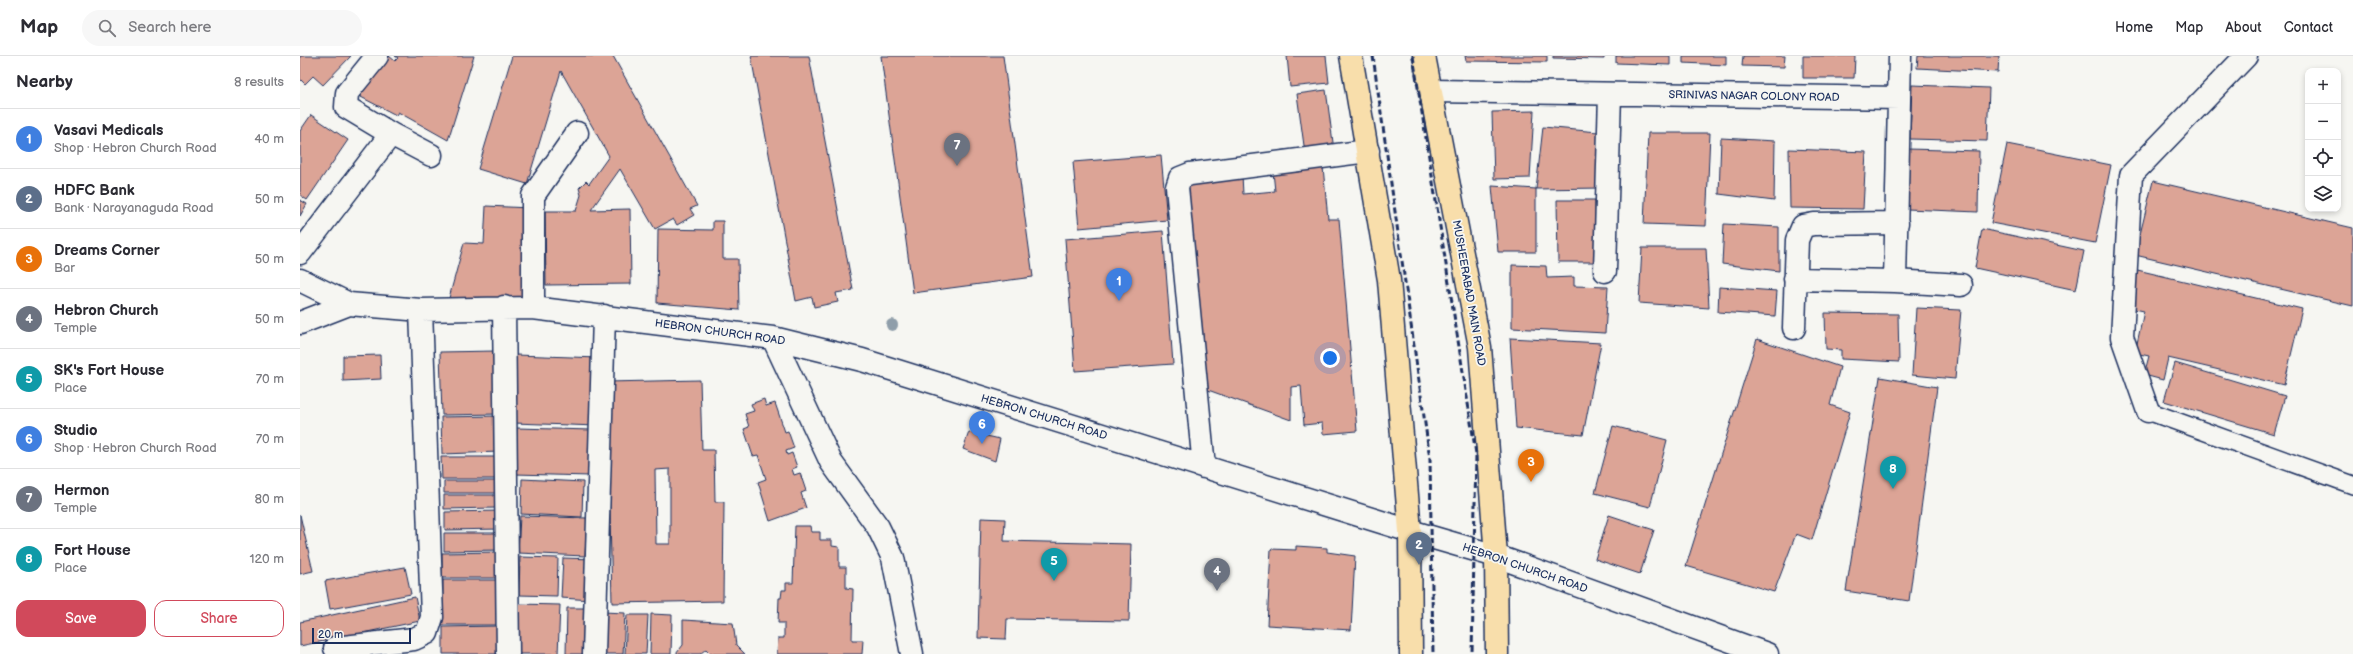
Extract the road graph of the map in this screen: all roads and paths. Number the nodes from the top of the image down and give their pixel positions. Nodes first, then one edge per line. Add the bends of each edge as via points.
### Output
1 (377, 56) edge
2 (1351, 56) edge
3 (1424, 56) edge
4 (1900, 56) edge
5 (2246, 56) edge
6 (1432, 91) junction
7 (1610, 94) junction
8 (1899, 98) junction
9 (577, 133) dead end
10 (391, 134) junction
11 (1368, 151) junction
12 (431, 155) dead end
13 (1897, 223) junction
14 (300, 253) edge
15 (1605, 271) dead end
16 (1796, 279) junction
17 (300, 280) edge
18 (1895, 281) junction
19 (1961, 285) dead end
20 (349, 304) junction
21 (504, 307) junction
22 (533, 308) junction
23 (421, 310) junction
24 (604, 316) junction
25 (300, 323) edge
26 (1794, 328) dead end
27 (772, 338) junction
28 (2148, 411) joint
29 (1204, 467) junction
30 (2353, 485) edge
31 (1410, 532) junction
32 (1496, 556) junction
33 (335, 648) dead end
34 (508, 654) edge
35 (594, 654) edge
36 (912, 654) edge
37 (1411, 654) edge
38 (1497, 654) edge
39 (1767, 654) edge

1 - 10 street via 347,93 346,107
2 - 11 main road
3 - 6 main road, MUSHEERABAD MAIN ROAD
4 - 8 street
5 - 28 street via 2131,175 2122,337
6 - 7 street, SRINIVAS NAGAR COLONY ROAD
6 - 32 main road, MUSHEERABAD MAIN ROAD via 1480,347
7 - 8 street, SRINIVAS NAGAR COLONY ROAD
7 - 15 street
8 - 13 street
9 - 22 street via 533,196
10 - 12 street
10 - 14 street
11 - 29 street via 1190,174 1180,178 1177,188
11 - 31 main road via 1389,280
13 - 16 street via 1803,226 1797,240
13 - 18 street
16 - 18 street
16 - 26 street
17 - 20 street
18 - 19 street
20 - 23 street, HEBRON CHURCH ROAD
20 - 25 street, HEBRON CHURCH ROAD
21 - 22 street, HEBRON CHURCH ROAD
21 - 23 street, HEBRON CHURCH ROAD
21 - 34 street
22 - 24 street, HEBRON CHURCH ROAD
23 - 33 street via 432,617 427,633 414,639
24 - 27 street, HEBRON CHURCH ROAD
24 - 35 street
27 - 29 street, HEBRON CHURCH ROAD via 862,360
27 - 36 street via 831,462 878,527 893,558
28 - 30 lane
29 - 31 street, HEBRON CHURCH ROAD
31 - 32 street, HEBRON CHURCH ROAD
31 - 37 main road
32 - 38 main road, MUSHEERABAD MAIN ROAD
32 - 39 street, HEBRON CHURCH ROAD

